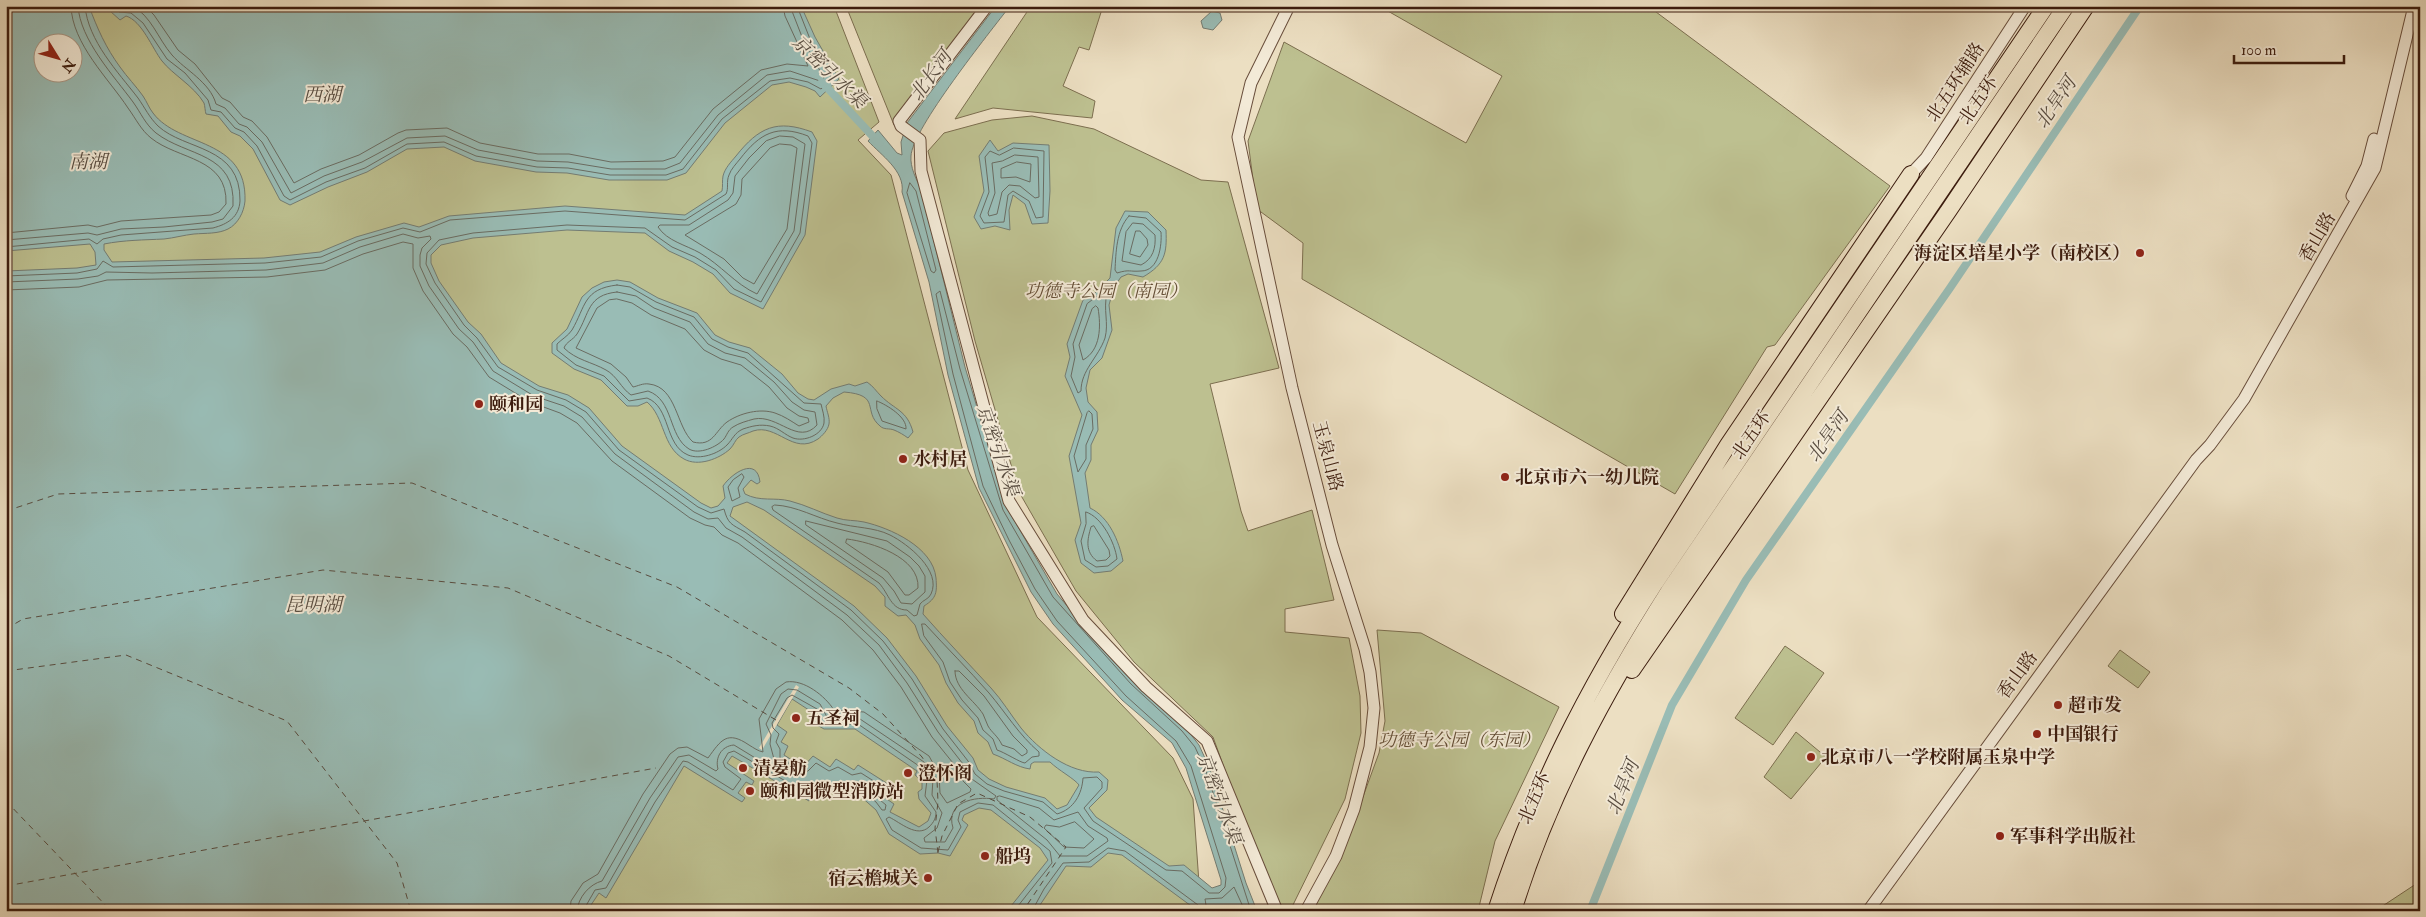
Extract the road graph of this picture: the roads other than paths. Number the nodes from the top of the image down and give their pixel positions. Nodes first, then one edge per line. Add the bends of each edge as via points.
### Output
1 (987, 6) edge
2 (1289, 6) edge
3 (2025, 6) edge
4 (2046, 6) edge
5 (2066, 6) edge
6 (2086, 6) edge
7 (2407, 6) edge
8 (2414, 6) edge
9 (1911, 174) joint
10 (2196, 460) junction
11 (1569, 730) junction
12 (1576, 750) junction
13 (1277, 911) edge
14 (1306, 911) edge
15 (1496, 911) edge
16 (1513, 911) edge
17 (1868, 911) edge

1 - 13 street via 899,121 920,140 921,172 1010,501 1083,620 1146,686 1207,741
2 - 14 street, 玉泉山路 via 1251,84 1238,137 1292,388 1332,545 1365,648 1374,708 1370,747 1351,817 1336,856
3 - 9 street, 北五环辅路 via 1926,158
4 - 11 highway, 北五环 via 1655,583 1614,647
5 - 12 highway, 北五环 via 1669,592 1627,657
6 - 12 highway
7 - 10 street, 香山路 via 2372,148 2358,188 2251,376
8 - 10 street, 香山路 via 2376,168 2244,399
9 - 11 highway via 1728,445 1640,585 1605,647
10 - 17 street, 香山路
11 - 15 highway, 北五环 via 1513,856
12 - 16 highway, 北五环 via 1528,862

